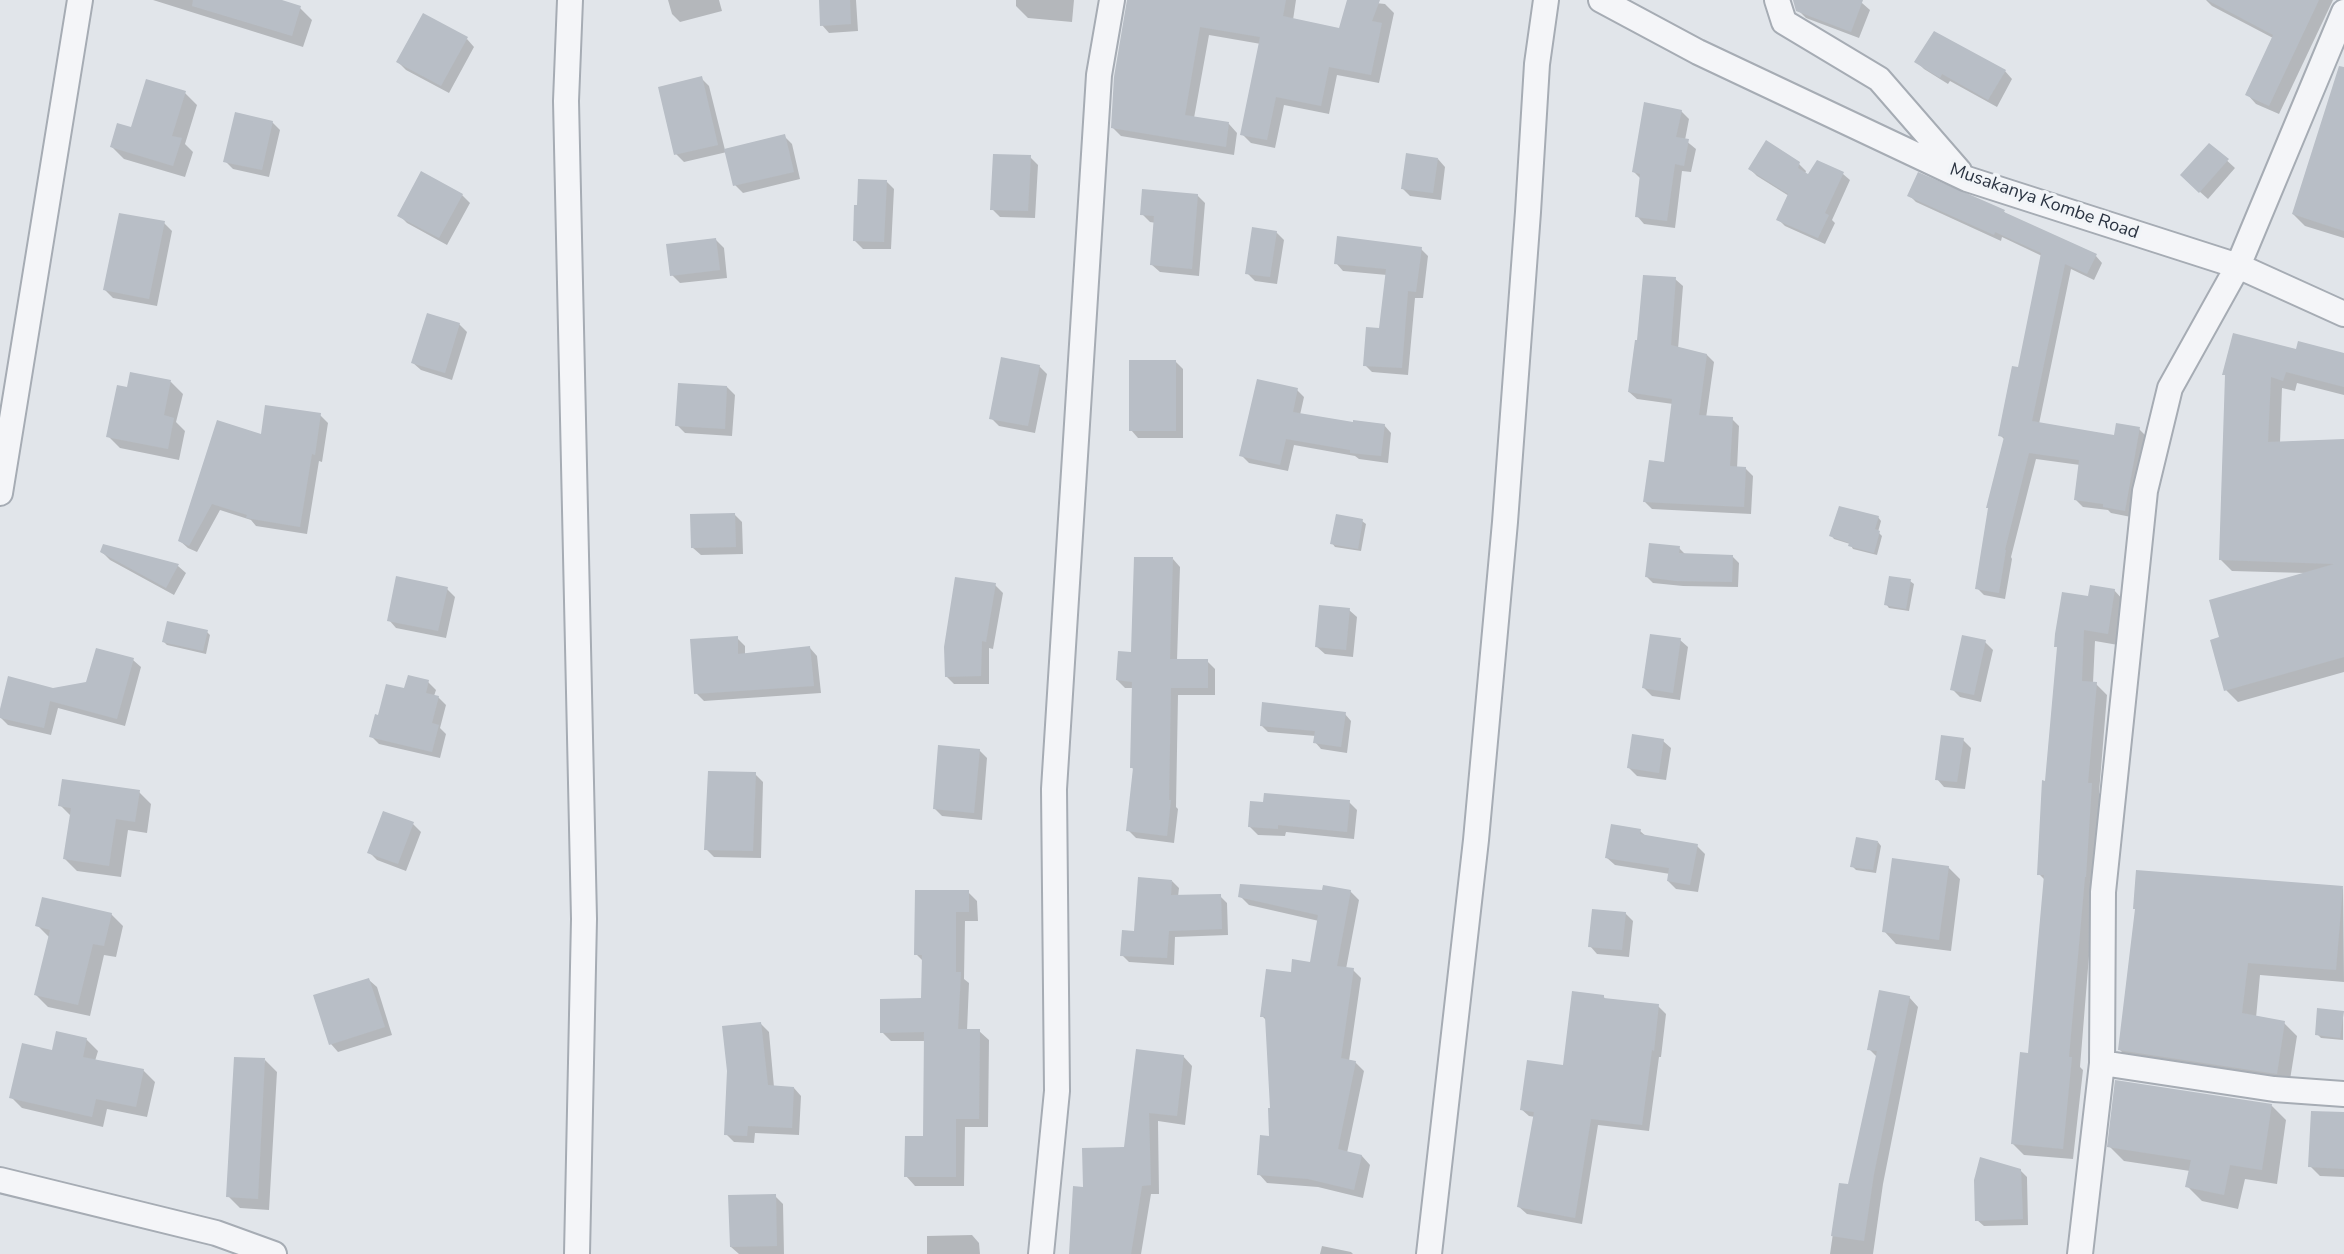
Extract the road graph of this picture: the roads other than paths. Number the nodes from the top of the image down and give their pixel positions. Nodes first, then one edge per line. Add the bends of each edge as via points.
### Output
1 (80, 0) edge
2 (569, 0) edge
3 (1112, 0) edge
4 (1546, 0) edge
5 (1601, 0) edge
6 (1777, 0) edge
7 (2344, 12) edge
8 (1967, 179) junction
9 (2238, 266) junction
10 (2344, 314) edge
11 (0, 493) edge
12 (2102, 1063) junction
13 (2344, 1094) edge
14 (0, 1180) edge
15 (213, 1243) edge
16 (274, 1254) edge
17 (577, 1254) edge
18 (1041, 1254) edge
19 (1429, 1254) edge
20 (2081, 1254) edge

1 - 11 street
2 - 17 street via 566,101 584,919
3 - 18 street via 1099,75 1054,789 1057,1090
4 - 19 street via 1537,64 1505,522 1476,841
5 - 8 street, Musakanya Kombe Road via 1698,52
6 - 8 street via 1784,22 1879,79
7 - 9 street
8 - 9 street, Musakanya Kombe Road
9 - 10 street, Musakanya Kombe Road
9 - 12 street via 2170,388 2145,491 2103,892
12 - 13 street via 2274,1089
12 - 20 street
14 - 15 street
15 - 16 street

